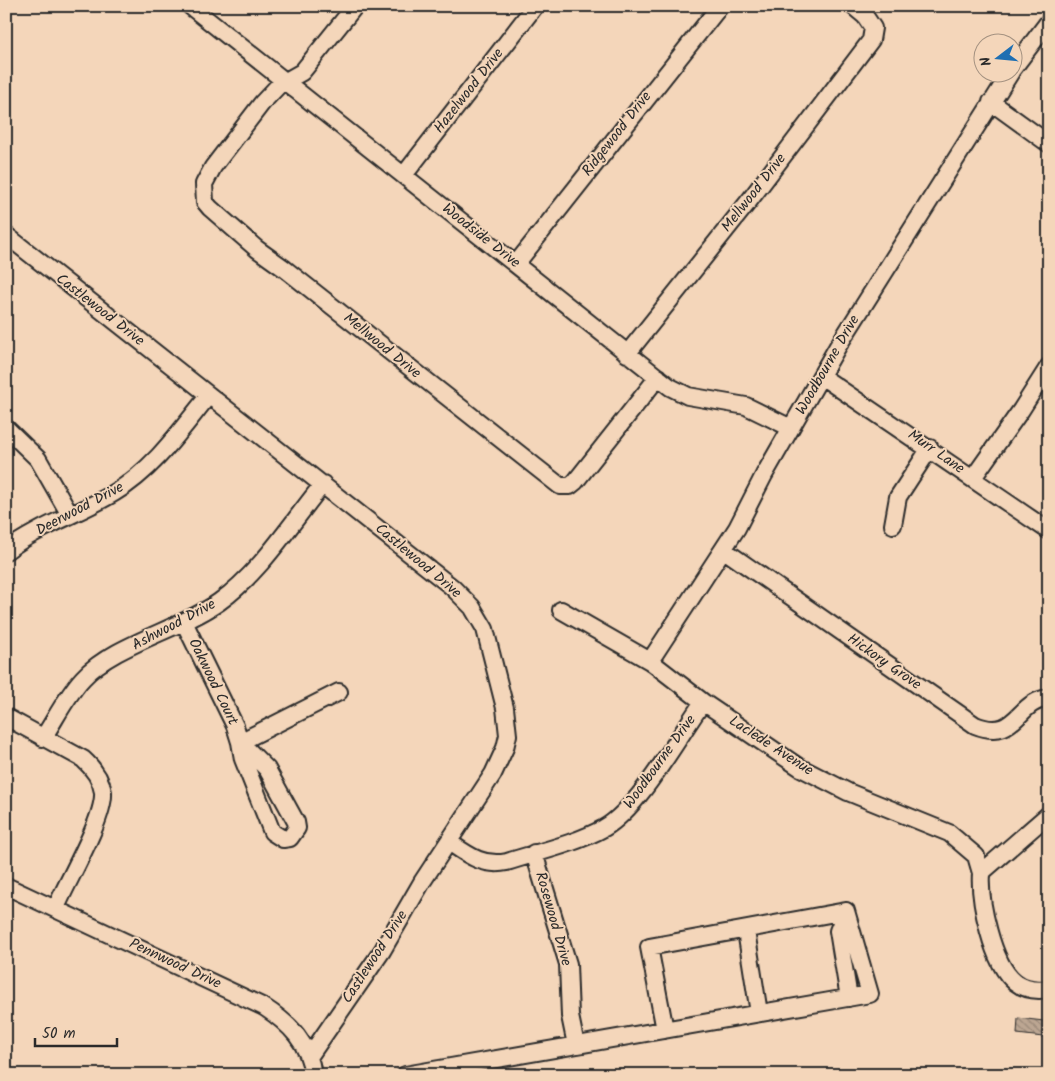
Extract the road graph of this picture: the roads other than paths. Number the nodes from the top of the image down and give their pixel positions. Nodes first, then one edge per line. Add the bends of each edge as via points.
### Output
1 (190, 6) edge
2 (354, 6) edge
3 (535, 6) edge
4 (720, 6) edge
5 (853, 6) edge
6 (1049, 21) edge
7 (1022, 57) edge
8 (285, 82) junction
9 (1005, 82) edge
10 (991, 102) junction
11 (1049, 144) edge
12 (404, 175) junction
13 (6, 235) edge
14 (516, 264) junction
15 (627, 354) junction
16 (1049, 366) edge
17 (821, 376) junction
18 (658, 377) junction
19 (209, 395) junction
20 (6, 428) edge
21 (791, 428) junction
22 (930, 448) junction
23 (973, 478) junction
24 (323, 484) junction
25 (70, 515) junction
26 (893, 525) dead end
27 (1049, 531) edge
28 (724, 550) junction
29 (6, 551) edge
30 (560, 610) dead end
31 (184, 622) junction
32 (650, 661) junction
33 (339, 692) dead end
34 (1049, 698) edge
35 (703, 702) junction
36 (6, 717) edge
37 (43, 738) junction
38 (240, 742) junction
39 (1049, 814) edge
40 (449, 842) junction
41 (534, 853) junction
42 (981, 872) junction
43 (6, 886) edge
44 (56, 908) junction
45 (746, 930) junction
46 (1049, 989) edge
47 (760, 1013) junction
48 (665, 1030) junction
49 (576, 1045) junction
50 (309, 1057) junction
51 (313, 1075) edge
52 (405, 1075) edge

1 - 8 street, Woodside Drive
2 - 8 street via 302,72
3 - 12 street, Hazelwood Drive
4 - 14 street, Ridgewood Drive
5 - 15 street, Mellwood Drive via 873,28 871,40
6 - 7 street, Woodbourne Drive
8 - 12 street, Woodside Drive
8 - 18 street, Mellwood Drive via 250,117 204,184 205,202 257,249 560,486 570,486 575,482
9 - 10 street, Woodbourne Drive
10 - 11 street
10 - 17 street, Woodbourne Drive
12 - 14 street, Woodside Drive
13 - 19 street, Castlewood Drive
14 - 15 street, Woodside Drive
15 - 18 street, Woodside Drive
16 - 23 street
17 - 21 street, Woodbourne Drive
17 - 22 street, Murr Lane
18 - 21 street, Woodside Drive via 681,393 746,406
19 - 24 street, Castlewood Drive
19 - 25 street, Deerwood Drive via 145,471 114,493
20 - 25 street via 38,460
21 - 28 street, Woodbourne Drive
22 - 23 street, Murr Lane
22 - 26 street via 898,497
23 - 27 street, Murr Lane
24 - 31 street, Ashwood Drive via 243,580 219,602
24 - 40 street, Castlewood Drive via 452,587 472,607 485,629 505,708 508,735 493,774
25 - 29 street, Deerwood Drive
28 - 32 street, Woodbourne Drive
28 - 34 street, Hickory Grove via 974,725 985,729 1005,728 1038,701
30 - 32 street, Laclede Avenue
31 - 37 street, Ashwood Drive via 110,658 84,677
31 - 38 street, Oakwood Court
32 - 35 street, Laclede Avenue
33 - 38 street
35 - 41 street, Woodbourne Drive via 637,799 622,815 596,832
35 - 42 street, Laclede Avenue via 799,767 830,784 949,833 976,856
36 - 37 street
37 - 44 street via 91,766 103,793 95,823
38 - 38 street, Oakwood Court via 267,769 296,822 297,828 290,838 283,839 272,832 243,759
39 - 42 street
40 - 41 street, Woodbourne Drive via 470,857 493,865
40 - 50 street, Castlewood Drive via 382,951
41 - 49 street, Rosewood Drive via 568,964 570,1016
42 - 46 street via 983,905 1003,966 1015,982 1023,986
43 - 44 street, Pennwood Drive
44 - 50 street, Pennwood Drive via 264,1007 294,1030
45 - 47 street
45 - 47 street via 846,911 870,994
45 - 48 street via 649,947
47 - 48 street
48 - 49 street
49 - 52 street
50 - 51 street, Pennwood Drive

